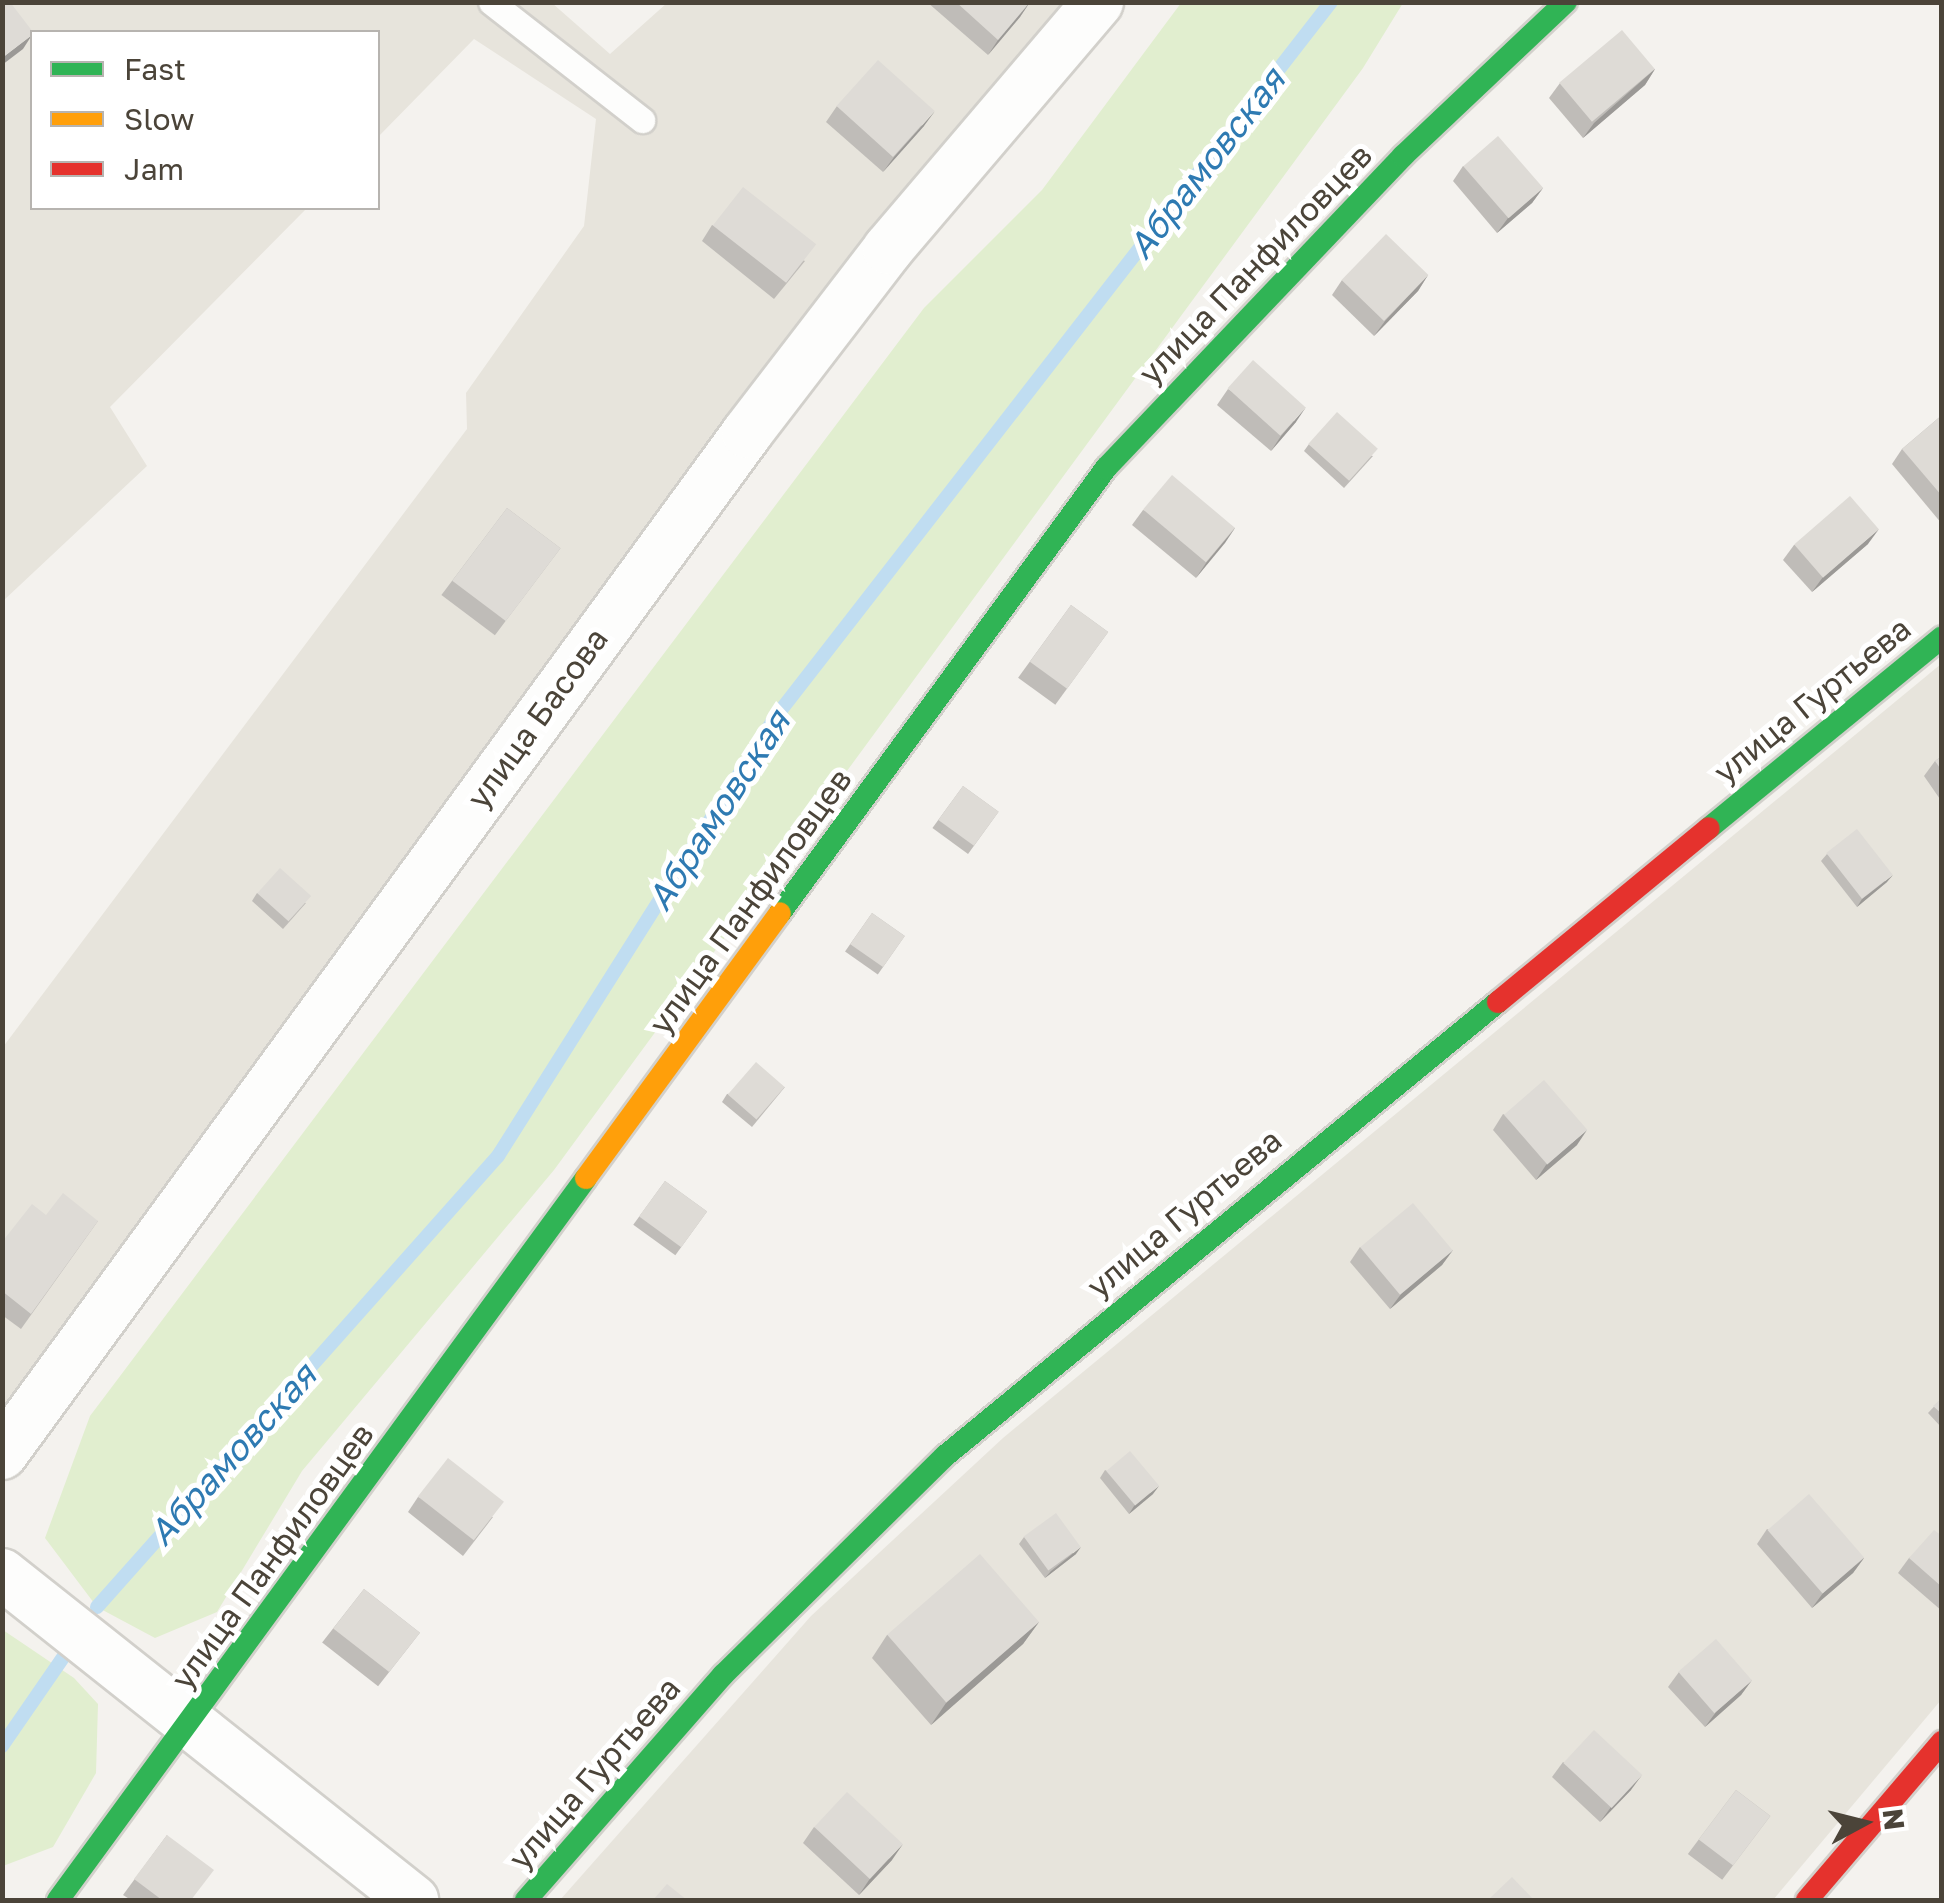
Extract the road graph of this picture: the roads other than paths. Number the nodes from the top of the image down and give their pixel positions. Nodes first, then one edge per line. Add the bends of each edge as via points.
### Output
1 (491, 2) edge
2 (1098, 2) edge
3 (1566, 2) edge
4 (642, 120) dead end
5 (1942, 637) edge
6 (2, 1454) edge
7 (2, 1574) edge
8 (190, 1724) junction
9 (1942, 1742) edge
10 (58, 1900) edge
11 (413, 1900) edge
12 (526, 1900) edge
13 (1808, 1900) edge

1 - 4 lane
2 - 6 street, улица Басова via 888,249 759,417
3 - 8 street, улица Панфиловцев via 1403,156 1106,468
5 - 12 street, улица Гуртьева via 945,1456 723,1674
7 - 8 street
8 - 10 street, улица Панфиловцев
8 - 11 street
9 - 13 street

